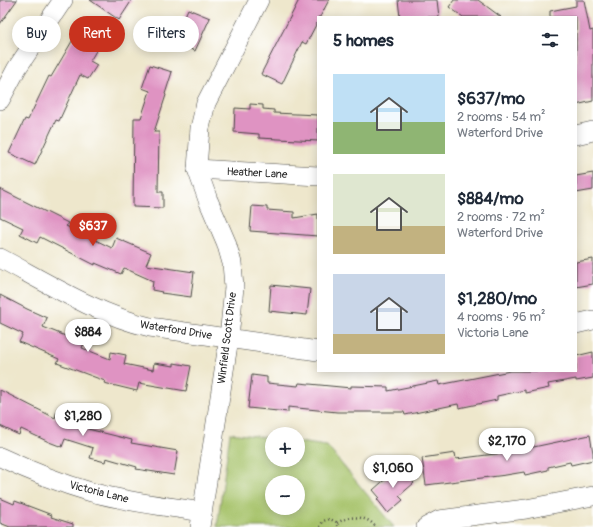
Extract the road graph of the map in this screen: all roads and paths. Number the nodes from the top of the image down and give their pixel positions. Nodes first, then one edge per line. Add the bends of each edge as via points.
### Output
1 (63, 0) edge
2 (255, 1) edge
3 (0, 100) edge
4 (593, 131) edge
5 (577, 135) edge
6 (197, 169) junction
7 (317, 176) edge
8 (0, 258) edge
9 (593, 320) edge
10 (577, 324) edge
11 (229, 338) junction
12 (317, 350) edge
13 (0, 457) edge
14 (593, 496) edge
15 (201, 520) edge
16 (337, 523) junction
17 (320, 527) edge
18 (339, 527) edge
19 (376, 527) edge
20 (426, 527) edge

1 - 3 street via 17,68
2 - 6 street, Winfield Scott Drive via 206,103 200,128
4 - 5 street
6 - 7 street, Heather Lane
6 - 11 street, Winfield Scott Drive via 232,263 234,301
8 - 11 street, Waterford Drive via 127,321 150,327
9 - 10 street
11 - 12 street, Waterford Drive
11 - 15 street, Winfield Scott Drive
13 - 15 street, Victoria Lane via 59,482
14 - 20 street via 526,509 439,520
16 - 17 path via 327,519
16 - 18 path
16 - 19 path via 349,518 360,518 368,520

